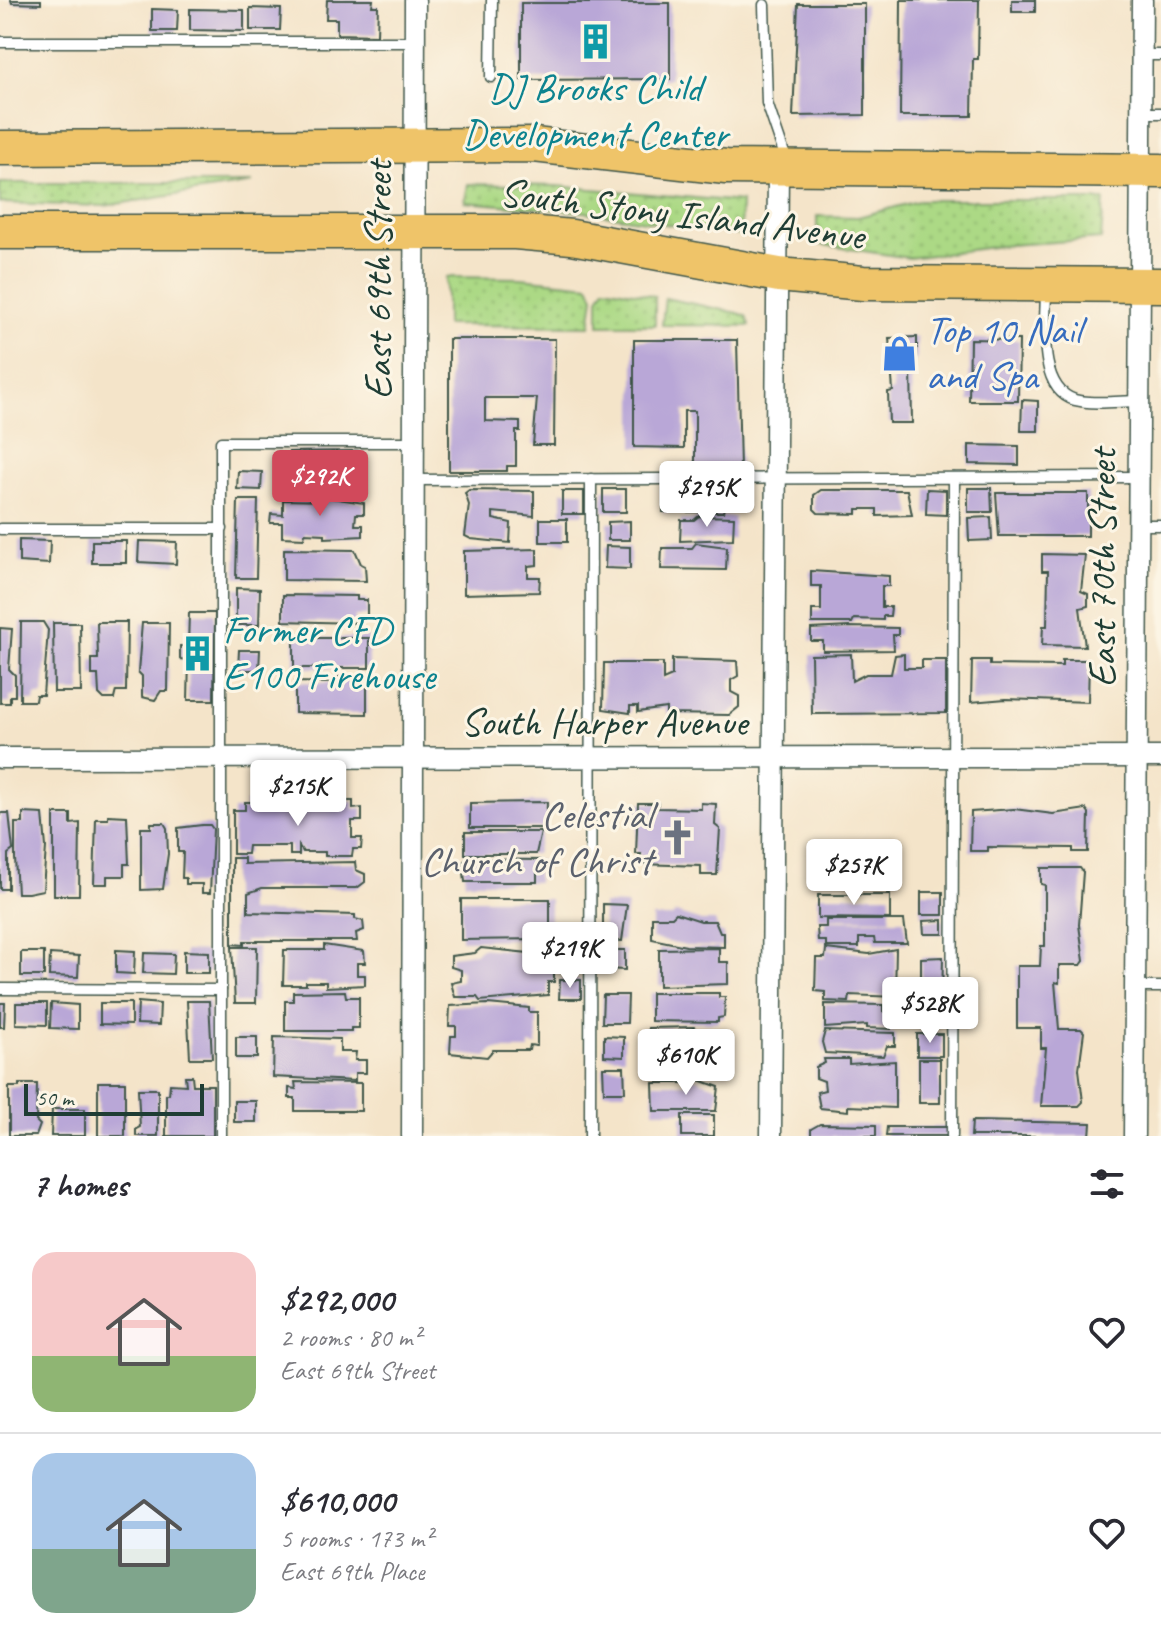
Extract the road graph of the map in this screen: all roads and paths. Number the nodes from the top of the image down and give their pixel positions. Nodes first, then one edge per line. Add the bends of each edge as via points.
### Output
1 (415, 0) edge
2 (492, 0) edge
3 (1142, 0) edge
4 (764, 5) dead end
5 (0, 42) edge
6 (415, 42) junction
7 (1151, 55) edge
8 (491, 77) dead end
9 (1152, 113) edge
10 (415, 145) junction
11 (0, 148) edge
12 (784, 167) junction
13 (1151, 171) edge
14 (0, 232) edge
15 (414, 232) junction
16 (779, 275) junction
17 (1046, 284) junction
18 (1150, 285) edge
19 (1139, 401) junction
20 (414, 442) junction
21 (1139, 477) junction
22 (777, 478) junction
23 (954, 478) junction
24 (591, 479) junction
25 (414, 480) junction
26 (1138, 525) junction
27 (1161, 525) edge
28 (0, 529) edge
29 (222, 529) junction
30 (771, 757) junction
31 (1137, 757) junction
32 (1161, 757) edge
33 (0, 758) edge
34 (592, 758) junction
35 (954, 758) junction
36 (221, 759) junction
37 (413, 759) junction
38 (1135, 987) junction
39 (1161, 987) edge
40 (0, 989) edge
41 (221, 990) junction
42 (221, 1136) edge
43 (412, 1136) edge
44 (590, 1136) edge
45 (771, 1136) edge
46 (952, 1136) edge
47 (1134, 1136) edge

1 - 6 street, East 69th Street
2 - 8 lane
3 - 7 street, East 70th Street
4 - 12 lane via 767,103
5 - 6 lane
6 - 10 street, East 69th Street
7 - 9 street, East 70th Street
9 - 13 street, East 70th Street
10 - 11 highway, South Stony Island Avenue
10 - 12 highway, South Stony Island Avenue via 534,145 681,163
10 - 15 street, East 69th Street
12 - 13 highway, South Stony Island Avenue
12 - 16 street
13 - 18 street, East 70th Street
14 - 15 highway, South Stony Island Avenue
15 - 16 highway, South Stony Island Avenue via 572,237
15 - 20 street, East 69th Street
16 - 17 highway, South Stony Island Avenue via 863,283
16 - 22 street
17 - 18 highway, South Stony Island Avenue
17 - 19 lane via 1047,357 1058,387 1079,401
18 - 19 street, East 70th Street
19 - 21 street, East 70th Street
20 - 25 street, East 69th Street
20 - 29 lane via 221,442
21 - 23 lane
21 - 26 street, East 70th Street
22 - 23 lane
22 - 24 lane
22 - 30 street
23 - 35 lane
24 - 25 lane
24 - 34 lane
25 - 37 street, East 69th Street
26 - 27 lane
26 - 31 street, East 70th Street
28 - 29 lane
29 - 36 lane
30 - 34 street, South Harper Avenue
30 - 35 street, South Harper Avenue
30 - 45 street
31 - 32 street, South Harper Avenue
31 - 35 street, South Harper Avenue
31 - 38 street, East 70th Street
33 - 36 street, South Harper Avenue
34 - 37 street, South Harper Avenue
34 - 44 lane
35 - 46 lane
36 - 37 street, South Harper Avenue
36 - 41 lane
37 - 43 street, East 69th Street
38 - 39 lane
38 - 47 street, East 70th Street
40 - 41 lane
41 - 42 lane

